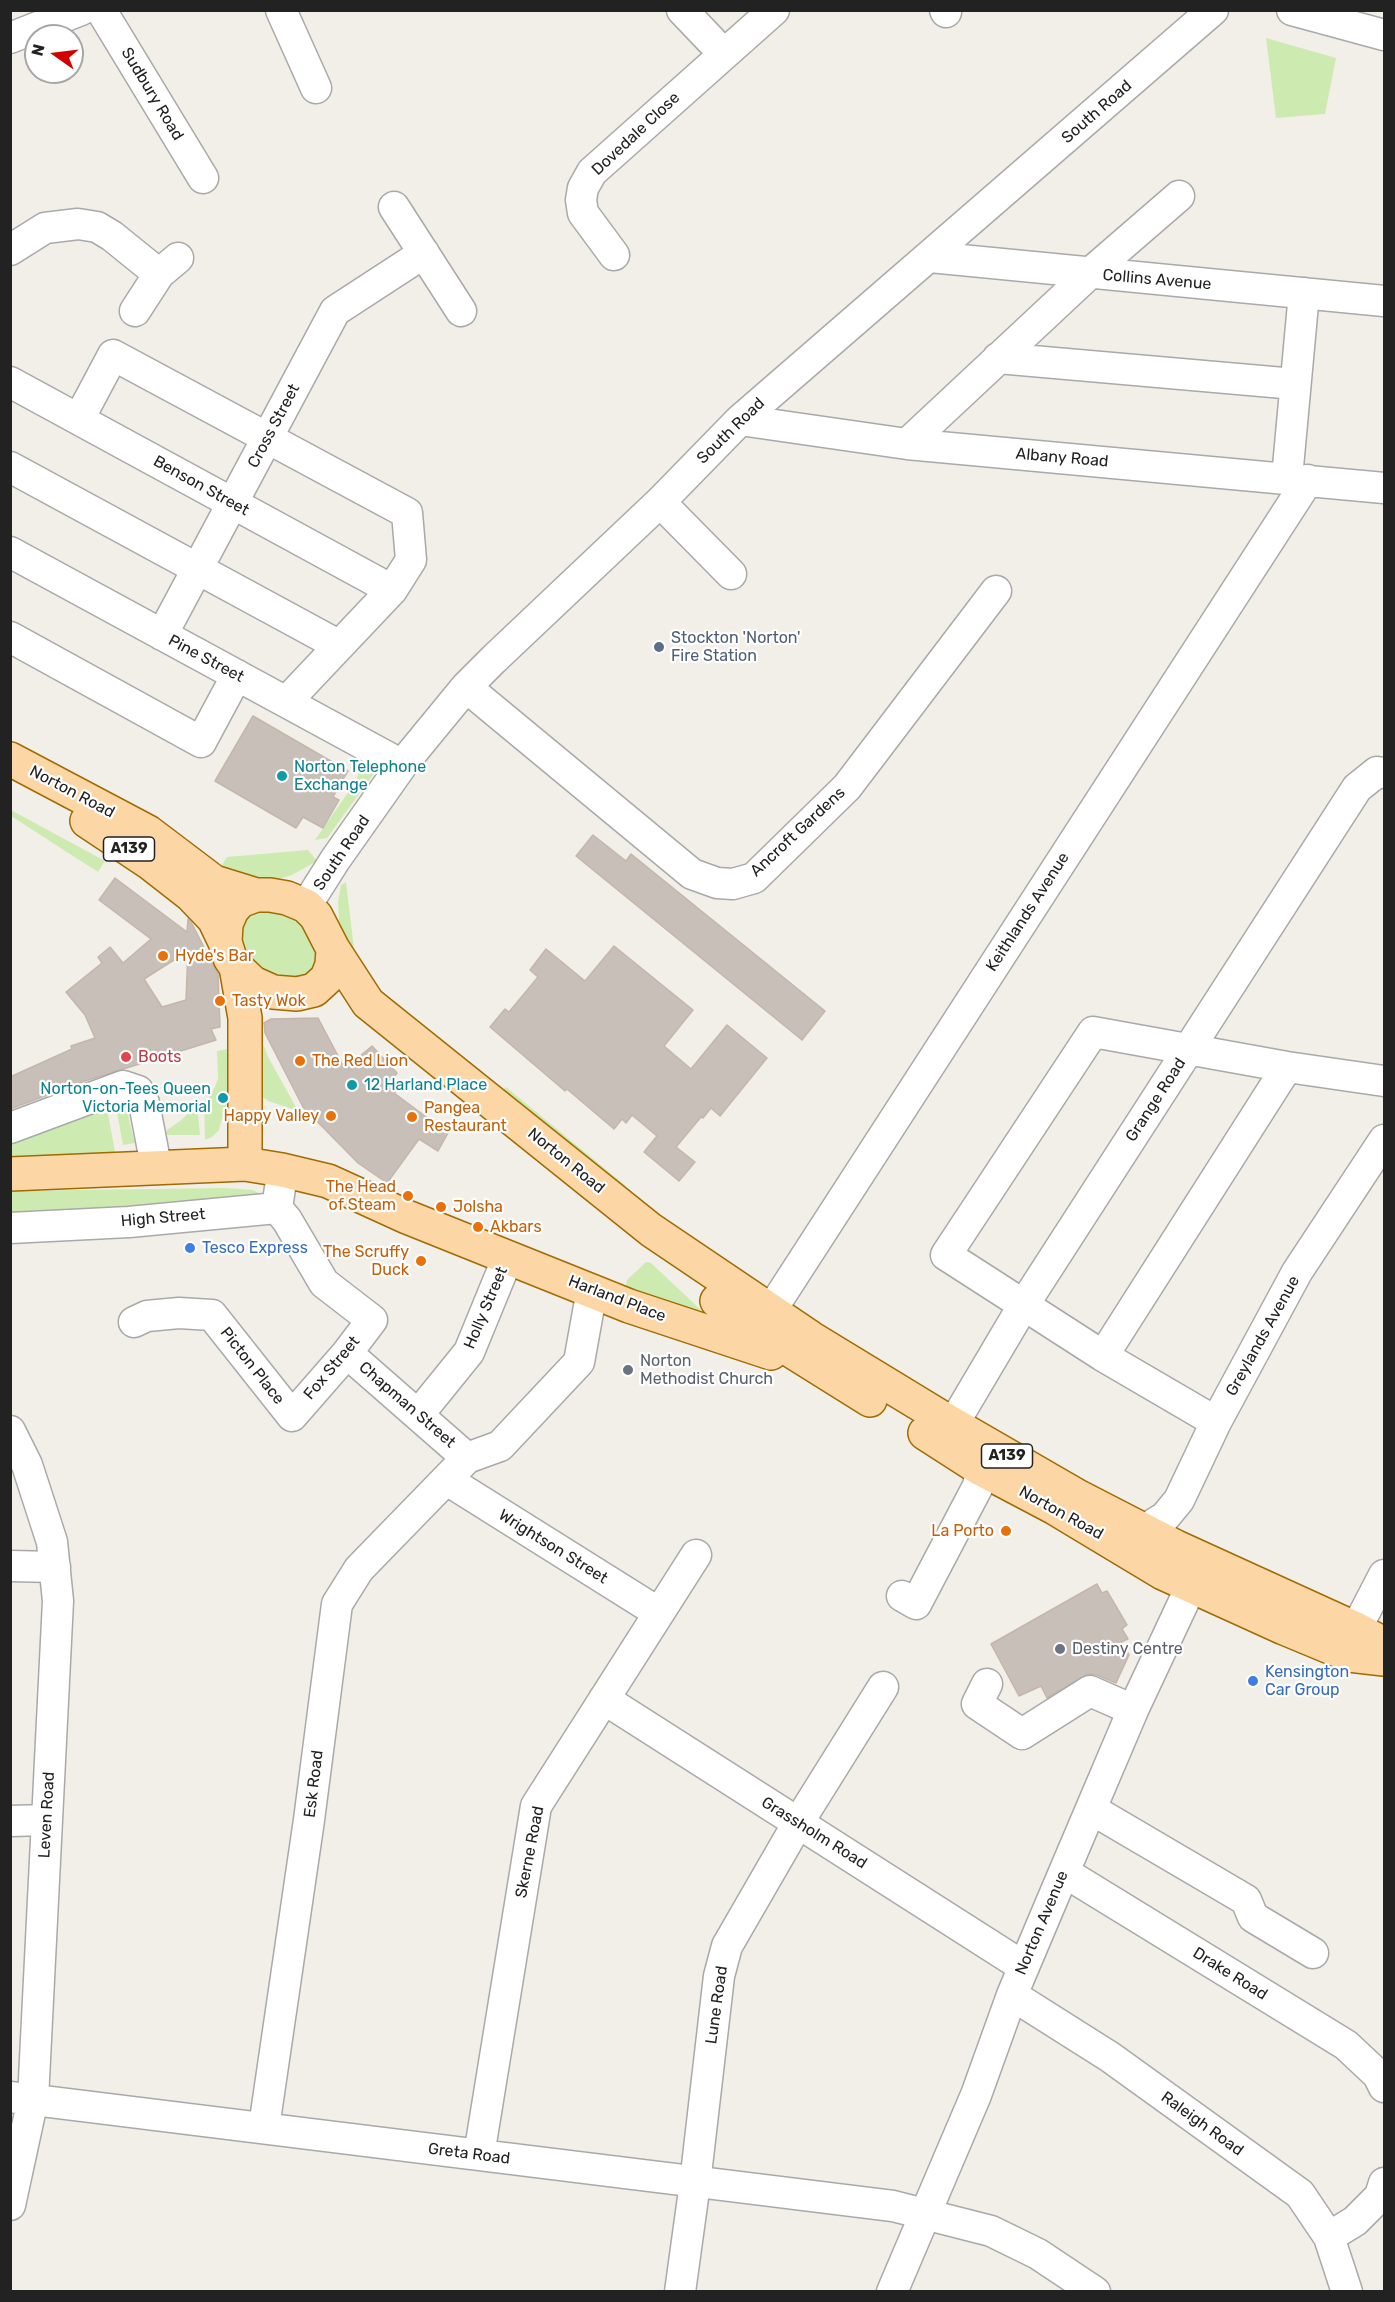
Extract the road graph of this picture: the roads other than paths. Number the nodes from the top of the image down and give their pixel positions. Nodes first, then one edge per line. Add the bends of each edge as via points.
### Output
1 (81, 10) edge
2 (101, 10) edge
3 (281, 10) edge
4 (682, 10) edge
5 (774, 10) edge
6 (1292, 10) edge
7 (1194, 17) edge
8 (1384, 36) edge
9 (10, 38) edge
10 (724, 54) junction
11 (316, 88) dead end
12 (202, 178) dead end
13 (1179, 196) dead end
14 (394, 207) dead end
15 (10, 250) edge
16 (424, 254) junction
17 (615, 255) dead end
18 (930, 257) junction
19 (1090, 273) junction
20 (1304, 293) junction
21 (1384, 301) edge
22 (135, 310) dead end
23 (460, 311) dead end
24 (999, 358) junction
25 (10, 382) edge
26 (1294, 384) junction
27 (79, 419) junction
28 (740, 420) junction
29 (267, 438) junction
30 (907, 444) junction
31 (10, 467) edge
32 (1298, 479) junction
33 (1384, 488) edge
34 (660, 502) junction
35 (232, 504) junction
36 (10, 552) edge
37 (197, 569) junction
38 (731, 574) dead end
39 (1004, 586) dead end
40 (393, 590) junction
41 (162, 635) junction
42 (10, 637) edge
43 (338, 645) junction
44 (237, 675) junction
45 (466, 687) junction
46 (286, 702) junction
47 (10, 759) edge
48 (402, 765) junction
49 (1384, 773) edge
50 (10, 780) edge
51 (256, 895) junction
52 (306, 906) junction
53 (333, 949) junction
54 (231, 955) junction
55 (314, 990) junction
56 (273, 992) junction
57 (368, 1003) junction
58 (245, 1018) junction
59 (1189, 1049) junction
60 (1287, 1067) junction
61 (1384, 1081) edge
62 (10, 1128) edge
63 (1384, 1140) edge
64 (245, 1164) junction
65 (156, 1166) junction
66 (282, 1170) junction
67 (10, 1174) edge
68 (277, 1208) junction
69 (10, 1228) edge
70 (508, 1257) junction
71 (592, 1290) junction
72 (1023, 1306) junction
73 (134, 1322) dead end
74 (759, 1328) junction
75 (347, 1353) junction
76 (1103, 1356) junction
77 (828, 1376) joint
78 (418, 1415) junction
79 (292, 1416) joint
80 (1216, 1422) junction
81 (10, 1431) edge
82 (947, 1434) junction
83 (467, 1458) junction
84 (981, 1469) junction
85 (447, 1480) junction
86 (1144, 1530) junction
87 (696, 1556) dead end
88 (10, 1566) edge
89 (55, 1567) junction
90 (1197, 1572) junction
91 (1384, 1575) edge
92 (902, 1596) dead end
93 (659, 1613) junction
94 (1352, 1642) junction
95 (1384, 1644) edge
96 (1384, 1659) edge
97 (987, 1684) dead end
98 (883, 1687) dead end
99 (604, 1699) junction
100 (1133, 1710) junction
101 (1091, 1809) junction
102 (47, 1820) junction
103 (10, 1821) edge
104 (798, 1823) junction
105 (1064, 1872) junction
106 (1313, 1953) dead end
107 (1024, 1967) junction
108 (1012, 1995) junction
109 (1384, 2087) edge
110 (22, 2098) edge
111 (264, 2127) junction
112 (479, 2155) junction
113 (695, 2183) junction
114 (1384, 2183) edge
115 (10, 2205) edge
116 (927, 2214) junction
117 (1329, 2237) junction
118 (680, 2292) edge
119 (892, 2292) edge
120 (1095, 2292) edge
121 (1347, 2292) edge

1 - 9 street
2 - 12 street, Sudbury Road
3 - 11 street
4 - 10 street
5 - 10 street, Dovedale Close
6 - 8 street
7 - 18 street, South Road
10 - 17 street, Dovedale Close via 592,172 583,188 584,213
13 - 19 street
14 - 16 street
15 - 22 street via 45,228 78,224 97,227 169,266
16 - 23 street
16 - 29 street, Cross Street via 335,311
18 - 19 street, Collins Avenue
18 - 28 street, South Road
19 - 20 street, Collins Avenue
19 - 24 street
20 - 21 street, Collins Avenue
20 - 26 street
24 - 26 street
24 - 30 street
25 - 27 street, Benson Street
26 - 32 street
27 - 29 street via 112,356
27 - 35 street, Benson Street
28 - 30 street, Albany Road
28 - 34 street, South Road
29 - 35 street, Cross Street
29 - 40 street via 407,513 411,560
30 - 32 street, Albany Road
31 - 37 street
32 - 33 street, Albany Road
32 - 74 street, Keithlands Avenue
34 - 38 street
34 - 45 street, South Road
35 - 37 street, Cross Street
35 - 40 street, Benson Street
36 - 41 street, Pine Street
37 - 41 street, Cross Street
37 - 43 street
39 - 45 street, Ancroft Gardens via 848,787 754,878 734,884 717,884 692,874
40 - 43 street
41 - 44 street, Pine Street
42 - 44 street via 201,742
43 - 46 street
44 - 46 street, Pine Street
45 - 48 street, South Road
46 - 48 street, Pine Street
47 - 51 main road, Norton Road / A139 via 148,832 214,882
48 - 52 street, South Road
49 - 59 street, Grange Road via 1377,772 1357,788
50 - 54 main road, Norton Road / A139 via 89,821 191,895 214,919
51 - 52 main road, A139 via 287,898
51 - 54 main road via 240,901 226,924
52 - 53 main road, A139 via 316,915
53 - 55 main road via 327,978
53 - 57 main road, Norton Road / A139
54 - 56 main road, A139 via 253,982
54 - 58 main road
55 - 56 main road, A139 via 297,994
55 - 57 main road, Norton Road / A139
56 - 58 main road
57 - 74 main road, Norton Road / A139 via 651,1230 691,1281
58 - 64 main road
59 - 60 street
59 - 72 street, Grange Road
59 - 72 street via 1093,1032 946,1255
60 - 61 street
60 - 76 street
62 - 65 street via 123,1086 138,1091 144,1103
63 - 80 street, Greylands Avenue via 1297,1272
64 - 65 main road
64 - 66 main road
65 - 67 main road
66 - 68 street
66 - 70 main road, Harland Place via 328,1181
68 - 69 street, High Street
68 - 75 street, Fox Street via 324,1283 372,1320
70 - 71 main road, Harland Place
70 - 78 street, Holly Street via 469,1352
71 - 74 main road, Harland Place via 629,1306
71 - 83 street via 579,1362 501,1446
72 - 76 street
72 - 82 street, Grange Road
73 - 79 street, Picton Place via 147,1316 212,1315
74 - 77 main road, Harland Place
74 - 82 main road, Norton Road / A139
75 - 78 street, Chapman Street
75 - 79 street, Fox Street
76 - 80 street
77 - 82 main road, Norton Road / A139
78 - 83 street, Chapman Street
80 - 86 street, Greylands Avenue via 1179,1500 1165,1516
81 - 89 street, Leven Road via 39,1500
82 - 84 main road, Norton Road / A139
82 - 86 main road, Norton Road / A139
83 - 85 street, Esk Road
84 - 90 main road, Norton Road / A139 via 1163,1573
84 - 92 street via 978,1486 916,1604
85 - 93 street, Wrightson Street
85 - 111 street, Esk Road via 359,1569 337,1604
86 - 90 main road, Norton Road / A139
87 - 93 street, Skerne Road
88 - 89 street
89 - 102 street, Leven Road via 58,1601
90 - 94 main road, Norton Road / A139
90 - 100 street, Norton Avenue
91 - 94 street
93 - 99 street, Skerne Road
94 - 95 main road, Norton Road / A139
94 - 96 main road, Norton Road / A139
97 - 100 street via 977,1704 1022,1734 1090,1691
98 - 104 street, Lune Road
99 - 104 street, Grassholm Road
99 - 112 street, Skerne Road via 536,1806
100 - 101 street, Norton Avenue
101 - 105 street, Norton Avenue
101 - 106 street via 1246,1900 1253,1917
102 - 103 street
102 - 110 street, Leven Road
104 - 107 street, Grassholm Road
104 - 113 street, Lune Road via 727,1946 718,1976
105 - 107 street, Norton Avenue
105 - 109 street, Drake Road via 1346,2045 1378,2075
107 - 108 street, Norton Avenue
108 - 116 street, Norton Avenue
108 - 117 street, Raleigh Road via 1110,2057 1300,2194
110 - 111 street, Greta Road
110 - 115 street, Leven Road
111 - 112 street, Greta Road
112 - 113 street, Greta Road
113 - 116 street, Greta Road via 893,2206
113 - 118 street, Lune Road
114 - 117 street via 1380,2196 1355,2221
116 - 119 street, Norton Avenue
116 - 120 street, Greta Road via 991,2231 1038,2254
117 - 121 street, Raleigh Road

